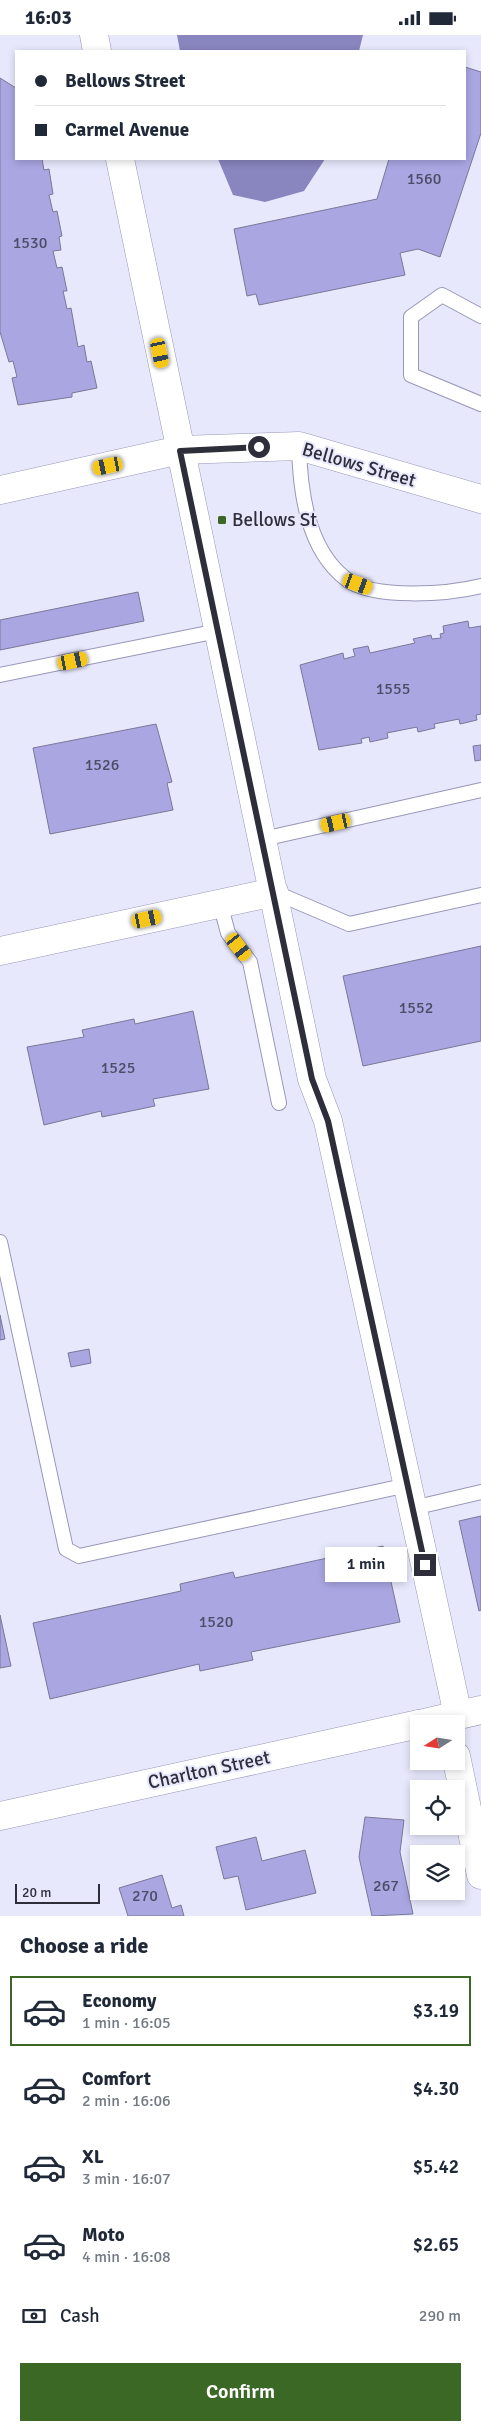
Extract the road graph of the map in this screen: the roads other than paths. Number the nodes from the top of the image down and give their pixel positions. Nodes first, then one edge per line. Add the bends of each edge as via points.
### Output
1 (94, 35) edge
2 (97, 50) edge
3 (120, 160) edge
4 (481, 316) edge
5 (481, 403) edge
6 (299, 446) junction
7 (180, 451) junction
8 (0, 489) edge
9 (481, 499) edge
10 (481, 586) edge
11 (218, 631) junction
12 (0, 675) edge
13 (481, 790) edge
14 (263, 839) junction
15 (274, 892) junction
16 (481, 895) edge
17 (220, 903) junction
18 (0, 951) edge
19 (279, 1103) dead end
20 (0, 1242) edge
21 (481, 1492) edge
22 (410, 1497) junction
23 (459, 1715) edge
24 (410, 1726) edge
25 (459, 1770) edge
26 (0, 1816) edge
27 (481, 1875) edge

1 - 2 street
3 - 7 street
4 - 5 lane via 442,295 411,317 411,375
6 - 7 street, Bellows Street
6 - 9 street, Bellows Street
6 - 10 lane via 301,480 310,523 333,567 348,580 367,588 410,593 442,593
7 - 8 street, Bellows Street
7 - 11 street
11 - 12 lane
11 - 14 street
13 - 14 lane
14 - 15 street
15 - 16 lane via 349,924
15 - 17 street
15 - 22 street via 312,1079 328,1121
17 - 18 street
17 - 19 lane via 228,933 250,962
20 - 22 lane via 66,1549 79,1556
21 - 22 lane
22 - 23 street
24 - 26 street, Charlton Street
25 - 27 street

